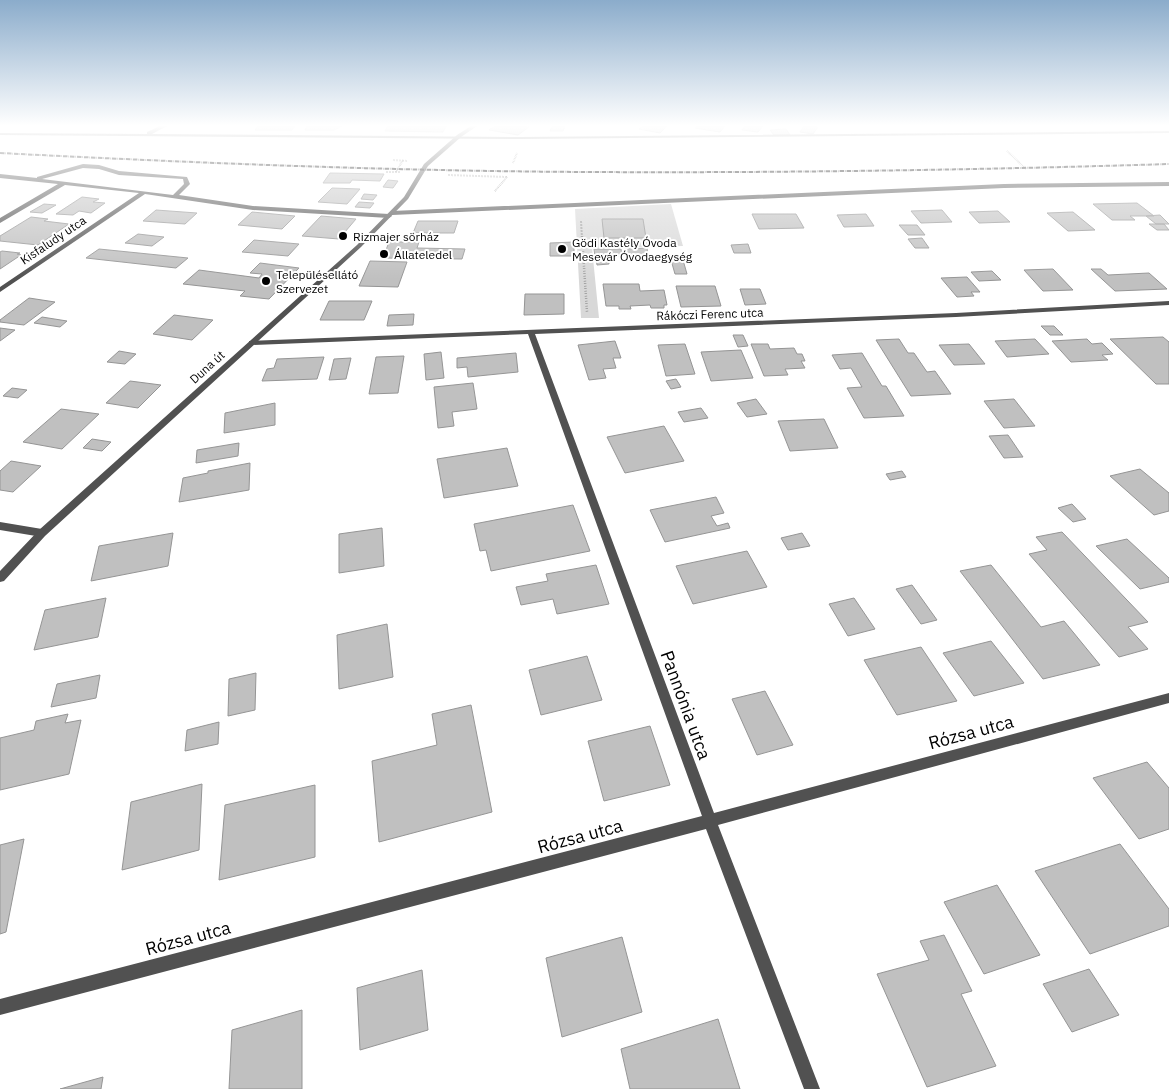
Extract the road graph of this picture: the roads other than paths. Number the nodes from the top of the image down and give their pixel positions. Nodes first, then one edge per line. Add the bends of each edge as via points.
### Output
1 (7, 177) edge
2 (46, 177) edge
3 (169, 177) edge
4 (418, 177) edge
5 (35, 180) junction
6 (64, 183) junction
7 (1169, 184) edge
8 (144, 192) junction
9 (175, 196) junction
10 (390, 215) junction
11 (0, 220) edge
12 (0, 290) edge
13 (1169, 304) edge
14 (531, 333) junction
15 (252, 342) junction
16 (0, 526) edge
17 (42, 533) junction
18 (0, 578) edge
19 (1169, 698) edge
20 (710, 821) junction
21 (0, 1006) edge
22 (812, 1089) edge

1 - 5 street
2 - 5 street
3 - 9 street via 185,178 187,184
4 - 10 street, Duna út via 406,198
5 - 6 street
6 - 8 street
6 - 11 street
7 - 10 street via 1045,185 646,200
8 - 9 street
8 - 12 street, Kisfaludy utca
9 - 10 street via 254,208
10 - 15 street, Duna út
13 - 14 street, Rákóczi Ferenc utca
14 - 15 street, Rákóczi Ferenc utca
14 - 20 street, Pannónia utca
15 - 17 street, Duna út
16 - 17 street
17 - 18 street, Duna út
19 - 20 street, Rózsa utca
20 - 21 street, Rózsa utca
20 - 22 street, Pannónia utca

